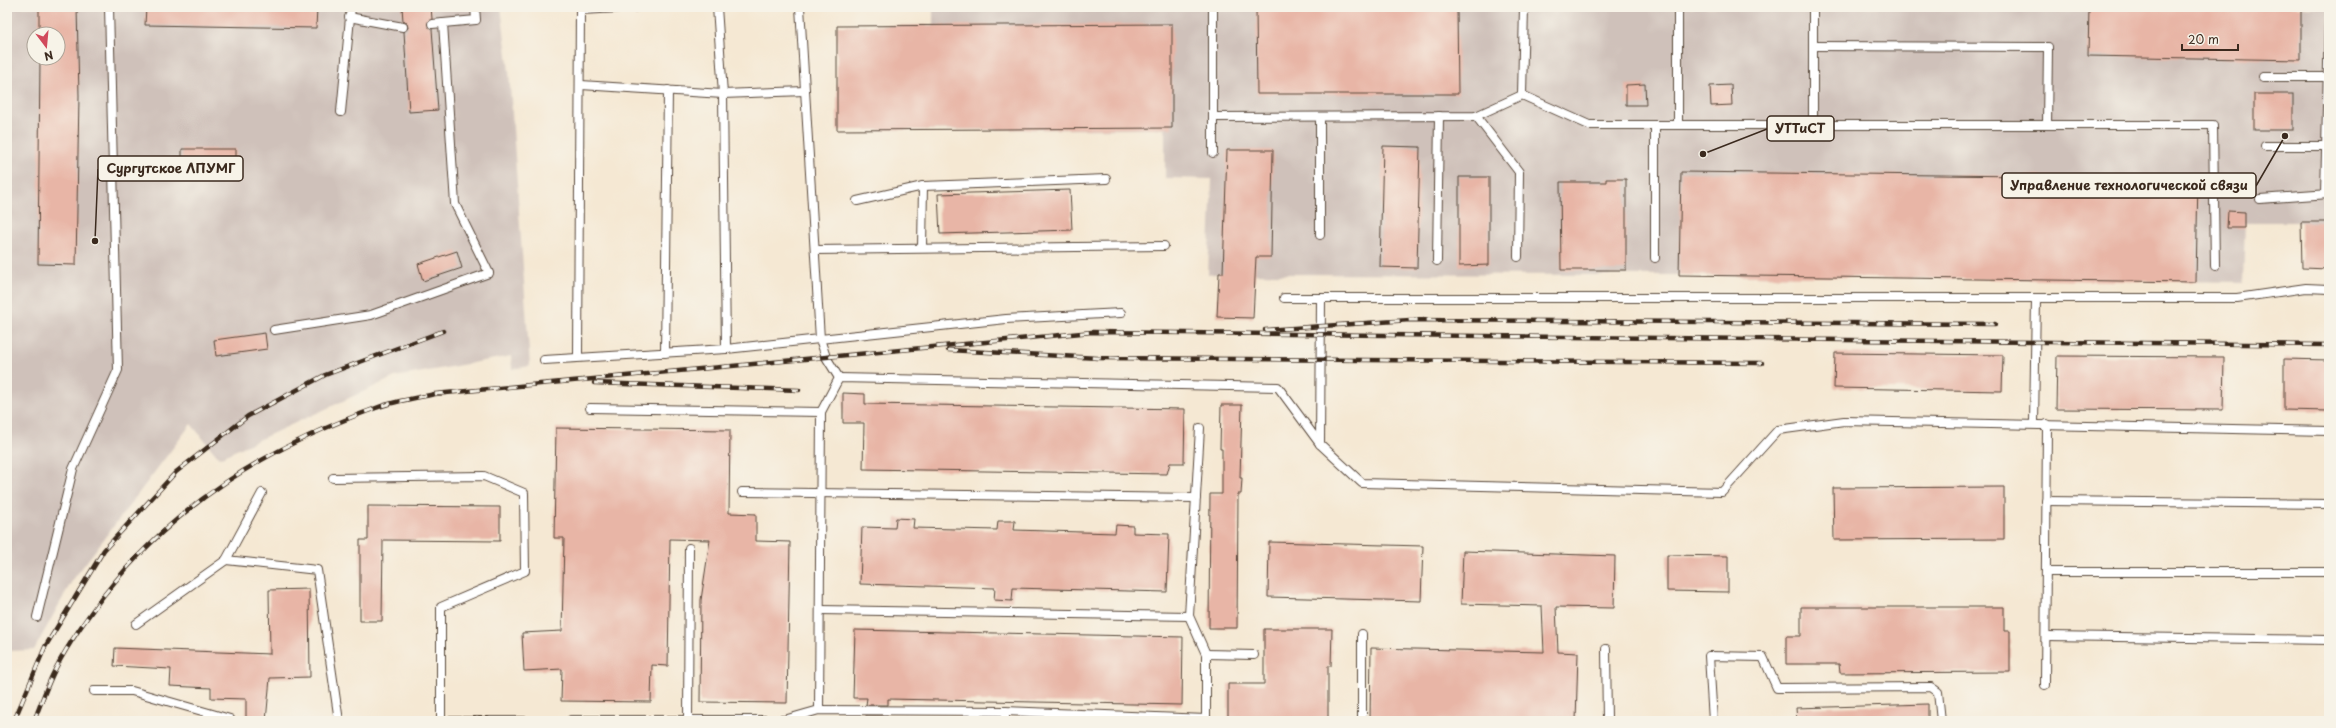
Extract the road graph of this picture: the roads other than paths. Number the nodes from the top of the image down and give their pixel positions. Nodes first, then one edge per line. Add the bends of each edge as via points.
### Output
1 (109, 7) edge
2 (351, 7) edge
3 (475, 7) edge
4 (638, 7) edge
5 (717, 7) edge
6 (800, 7) edge
7 (1213, 7) edge
8 (1524, 7) edge
9 (1678, 7) edge
10 (1813, 7) edge
11 (581, 8) edge
12 (349, 17) junction
13 (2329, 20) edge
14 (443, 23) junction
15 (432, 24) dead end
16 (403, 27) dead end
17 (2329, 33) edge
18 (1813, 46) junction
19 (2263, 77) dead end
20 (2327, 77) junction
21 (581, 85) junction
22 (668, 90) junction
23 (805, 91) junction
24 (723, 94) junction
25 (1522, 95) junction
26 (341, 112) dead end
27 (1439, 116) junction
28 (1476, 116) junction
29 (1213, 117) junction
30 (1320, 117) junction
31 (1655, 125) junction
32 (1678, 125) junction
33 (1814, 125) junction
34 (2047, 125) junction
35 (2265, 146) dead end
36 (2326, 146) junction
37 (1213, 152) dead end
38 (1106, 179) dead end
39 (923, 186) junction
40 (2327, 194) edge
41 (2260, 199) dead end
42 (857, 202) dead end
43 (1320, 235) dead end
44 (1164, 246) dead end
45 (922, 248) junction
46 (815, 250) junction
47 (1518, 257) dead end
48 (1656, 258) dead end
49 (1436, 261) dead end
50 (2214, 266) dead end
51 (2329, 289) edge
52 (1284, 298) dead end
53 (1321, 298) junction
54 (2036, 298) junction
55 (1121, 313) dead end
56 (274, 330) dead end
57 (820, 339) junction
58 (726, 349) junction
59 (666, 353) junction
60 (578, 358) junction
61 (544, 360) dead end
62 (839, 378) junction
63 (590, 408) dead end
64 (822, 412) junction
65 (2034, 424) junction
66 (2047, 424) junction
67 (1200, 428) dead end
68 (2329, 431) edge
69 (1320, 444) junction
70 (333, 478) dead end
71 (742, 492) dead end
72 (262, 493) dead end
73 (821, 494) junction
74 (1196, 498) junction
75 (2046, 501) junction
76 (2329, 504) edge
77 (689, 548) dead end
78 (226, 560) junction
79 (2046, 572) junction
80 (2329, 572) edge
81 (820, 610) junction
82 (1189, 616) junction
83 (37, 617) dead end
84 (136, 624) dead end
85 (1362, 634) dead end
86 (2046, 636) junction
87 (2329, 640) edge
88 (1606, 649) dead end
89 (1206, 654) junction
90 (1254, 654) dead end
91 (2045, 685) dead end
92 (94, 691) dead end
93 (819, 710) junction
94 (1005, 711) junction
95 (571, 720) edge
96 (688, 720) edge
97 (714, 720) edge
98 (1206, 720) edge
99 (230, 721) edge
100 (340, 721) edge
101 (441, 721) edge
102 (524, 721) edge
103 (1005, 721) edge
104 (1362, 721) edge
105 (1607, 721) edge
106 (1712, 721) edge
107 (1941, 721) edge

1 - 83 lane via 118,370 73,470
2 - 12 lane
3 - 14 lane via 476,20
4 - 11 lane
5 - 24 lane
6 - 23 lane
7 - 29 lane
8 - 25 lane
9 - 32 lane
10 - 18 lane
11 - 21 lane
12 - 16 lane
12 - 26 lane
13 - 17 lane
14 - 15 lane
14 - 56 lane via 455,204 489,273 371,315
17 - 20 lane
18 - 33 lane
18 - 34 lane via 2048,47
19 - 20 lane
20 - 36 lane
21 - 22 lane
21 - 60 lane
22 - 24 lane
22 - 59 lane
23 - 24 lane
23 - 46 lane
24 - 58 lane
25 - 28 lane
25 - 31 lane via 1590,125
27 - 28 lane
27 - 30 lane
27 - 49 lane
28 - 47 lane via 1519,172
29 - 30 lane
29 - 37 lane
30 - 43 lane
31 - 32 lane
31 - 48 lane
32 - 33 lane
33 - 34 lane
34 - 50 lane via 2213,125
35 - 36 lane
36 - 40 lane
38 - 39 lane
39 - 42 lane
39 - 45 lane
40 - 41 lane
44 - 45 lane
45 - 46 lane
46 - 57 lane
51 - 54 lane via 2306,288 2237,298
52 - 53 lane
53 - 54 lane
53 - 69 lane
54 - 65 lane
55 - 57 lane via 1006,319
57 - 58 lane
57 - 62 lane via 826,357
58 - 59 lane
59 - 60 lane
60 - 61 lane
62 - 64 lane
62 - 69 lane via 1278,387
63 - 64 lane
64 - 73 lane
65 - 66 lane
65 - 69 lane via 1844,421 1778,430 1722,492 1362,483
66 - 68 lane
66 - 75 lane
67 - 74 lane
70 - 101 lane via 484,476 524,494 525,571 441,607
71 - 73 lane
72 - 78 lane
73 - 74 lane
73 - 81 lane
74 - 82 lane
75 - 76 lane
75 - 79 lane
77 - 96 lane
78 - 84 lane
78 - 100 lane via 317,570
79 - 80 lane
79 - 86 lane
81 - 82 lane
81 - 93 lane
82 - 89 lane
85 - 104 lane
86 - 87 lane
86 - 91 lane
88 - 105 lane
89 - 90 lane
89 - 98 lane
92 - 99 lane via 132,691
93 - 94 lane
93 - 97 lane via 784,720
94 - 98 lane
94 - 103 lane
95 - 96 lane
96 - 97 lane
101 - 102 lane
106 - 107 lane via 1709,656 1763,657 1777,688 1931,687 1938,692

